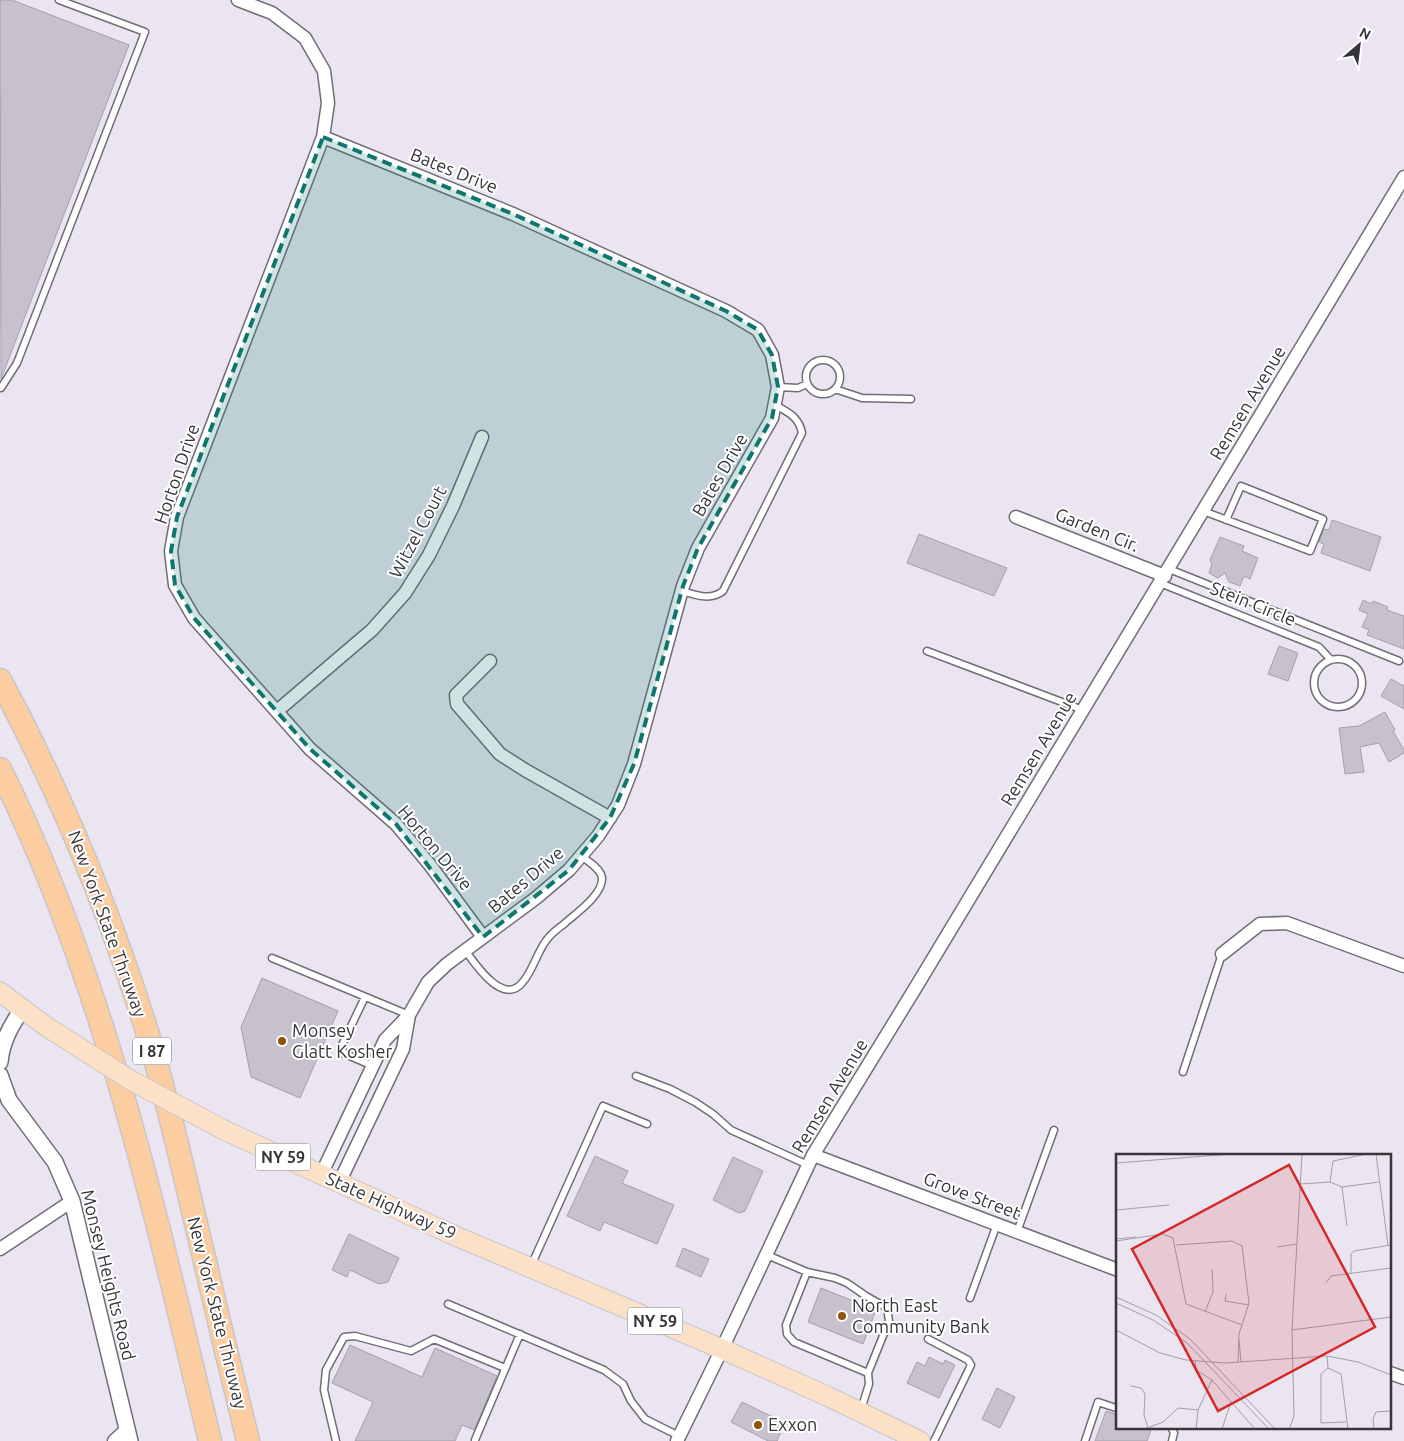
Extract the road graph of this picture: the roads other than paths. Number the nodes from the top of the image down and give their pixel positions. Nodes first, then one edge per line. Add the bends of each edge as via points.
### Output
1 (59, 0) edge
2 (238, 0) edge
3 (323, 137) junction
4 (1404, 177) edge
5 (807, 384) junction
6 (778, 387) junction
7 (0, 388) edge
8 (835, 389) junction
9 (911, 398) dead end
10 (775, 405) junction
11 (482, 437) dead end
12 (1203, 511) junction
13 (1016, 517) dead end
14 (1226, 520) junction
15 (1164, 576) junction
16 (682, 591) junction
17 (927, 651) dead end
18 (1331, 660) junction
19 (490, 661) dead end
20 (1399, 661) dead end
21 (0, 680) edge
22 (1083, 710) junction
23 (277, 711) junction
24 (0, 769) edge
25 (610, 818) junction
26 (581, 856) junction
27 (482, 937) junction
28 (465, 950) junction
29 (1222, 954) joint
30 (272, 958) dead end
31 (1404, 966) edge
32 (0, 992) edge
33 (365, 997) junction
34 (22, 1009) junction
35 (409, 1015) junction
36 (0, 1062) edge
37 (373, 1066) junction
38 (1183, 1072) dead end
39 (0, 1075) edge
40 (636, 1076) dead end
41 (648, 1124) dead end
42 (1054, 1130) dead end
43 (811, 1160) junction
44 (321, 1174) junction
45 (339, 1183) junction
46 (72, 1200) junction
47 (996, 1224) junction
48 (1017, 1232) junction
49 (0, 1249) edge
50 (767, 1255) junction
51 (530, 1268) junction
52 (1116, 1269) edge
53 (808, 1272) junction
54 (970, 1298) dead end
55 (448, 1304) dead end
56 (520, 1334) junction
57 (928, 1339) dead end
58 (722, 1349) junction
59 (505, 1368) junction
60 (868, 1373) junction
61 (1392, 1374) edge
62 (1404, 1378) edge
63 (1116, 1408) dead end
64 (861, 1412) junction
65 (1172, 1430) edge
66 (129, 1435) edge
67 (678, 1439) edge
68 (114, 1441) edge
69 (210, 1441) edge
70 (248, 1441) edge
71 (336, 1441) edge
72 (474, 1441) edge
73 (920, 1441) edge
74 (934, 1441) edge
75 (1085, 1441) edge
76 (1172, 1441) edge

1 - 7 lane via 145,32 17,362
2 - 3 street, Horton Drive via 272,14 305,38 324,71 328,103
3 - 6 street, Bates Drive via 513,214 726,312 758,330 772,355
3 - 23 street, Horton Drive via 177,517 171,551 175,585 194,618
4 - 12 street, Remsen Avenue
5 - 6 lane via 798,388
5 - 8 lane via 819,394
5 - 8 lane via 808,367 823,359 834,363 840,373
6 - 10 street, Bates Drive
8 - 9 lane via 862,398
10 - 16 street, Bates Drive via 772,418 698,548
10 - 16 lane via 790,412 802,433 723,590 708,596
11 - 23 street, Witzel Court via 454,506 406,593 372,630
12 - 14 lane
12 - 15 street, Remsen Avenue
13 - 15 street, Garden Cir.
14 - 14 lane via 1310,551 1323,519 1241,486
15 - 18 lane, Stein Circle via 1319,647
15 - 20 lane
15 - 22 street, Remsen Avenue
16 - 25 street, Bates Drive via 634,764
17 - 22 lane
18 - 18 lane, Stein Circle via 1346,660 1359,670 1363,686 1350,705 1334,707 1326,704 1316,693 1315,677
19 - 25 street via 456,695 457,704 500,754
21 - 70 highway, New York State Thruway / I 87 via 76,837 139,1006 165,1097
22 - 43 street, Remsen Avenue
23 - 27 street, Horton Drive via 310,749 396,824
24 - 69 highway, New York State Thruway / I 87 via 63,913 106,1036 159,1228
25 - 26 street, Bates Drive
26 - 27 street, Bates Drive via 536,898
26 - 28 lane via 598,870 602,878 599,888 590,901 548,938 523,983 516,989 507,990 481,973
27 - 28 street, Bates Drive
28 - 35 street, Bates Drive via 428,982
29 - 31 street via 1260,924 1287,923
29 - 38 lane
30 - 33 lane
32 - 34 main road, NY 59
33 - 35 lane
33 - 37 lane via 342,1045 343,1053
34 - 36 street via 10,1027
34 - 44 main road, State Highway 59 / NY 59, bridge via 132,1081 226,1131
35 - 37 street, Bates Drive via 385,1040
35 - 45 street, Bates Drive via 403,1049
37 - 44 street, Bates Drive
39 - 46 street, Monsey Heights Road via 9,1100 55,1162
40 - 43 lane via 695,1102 731,1130
41 - 51 lane via 603,1106
42 - 48 lane
43 - 47 street, Grove Street
43 - 50 street, Remsen Avenue
44 - 45 main road, State Highway 59 / NY 59
45 - 51 main road, State Highway 59 / NY 59
46 - 49 street
46 - 66 street, Monsey Heights Road
47 - 48 street, Grove Street
47 - 54 lane
48 - 52 street, Grove Street
50 - 53 lane
50 - 58 street, Remsen Avenue
51 - 58 main road, NY 59
53 - 60 lane via 847,1283 887,1308 889,1321
53 - 60 lane via 786,1325 787,1334 794,1342
55 - 56 lane
56 - 59 lane
56 - 67 lane via 604,1370 623,1384 631,1401 646,1419
57 - 74 lane via 968,1360 971,1365
58 - 64 main road, NY 59
58 - 67 street, Remsen Avenue
59 - 71 lane via 434,1339 411,1351 356,1336 344,1337 326,1370 324,1390
59 - 72 lane
60 - 64 lane via 869,1384
61 - 62 street
63 - 75 lane via 1098,1402
64 - 73 main road, NY 59
65 - 76 lane
66 - 68 street

